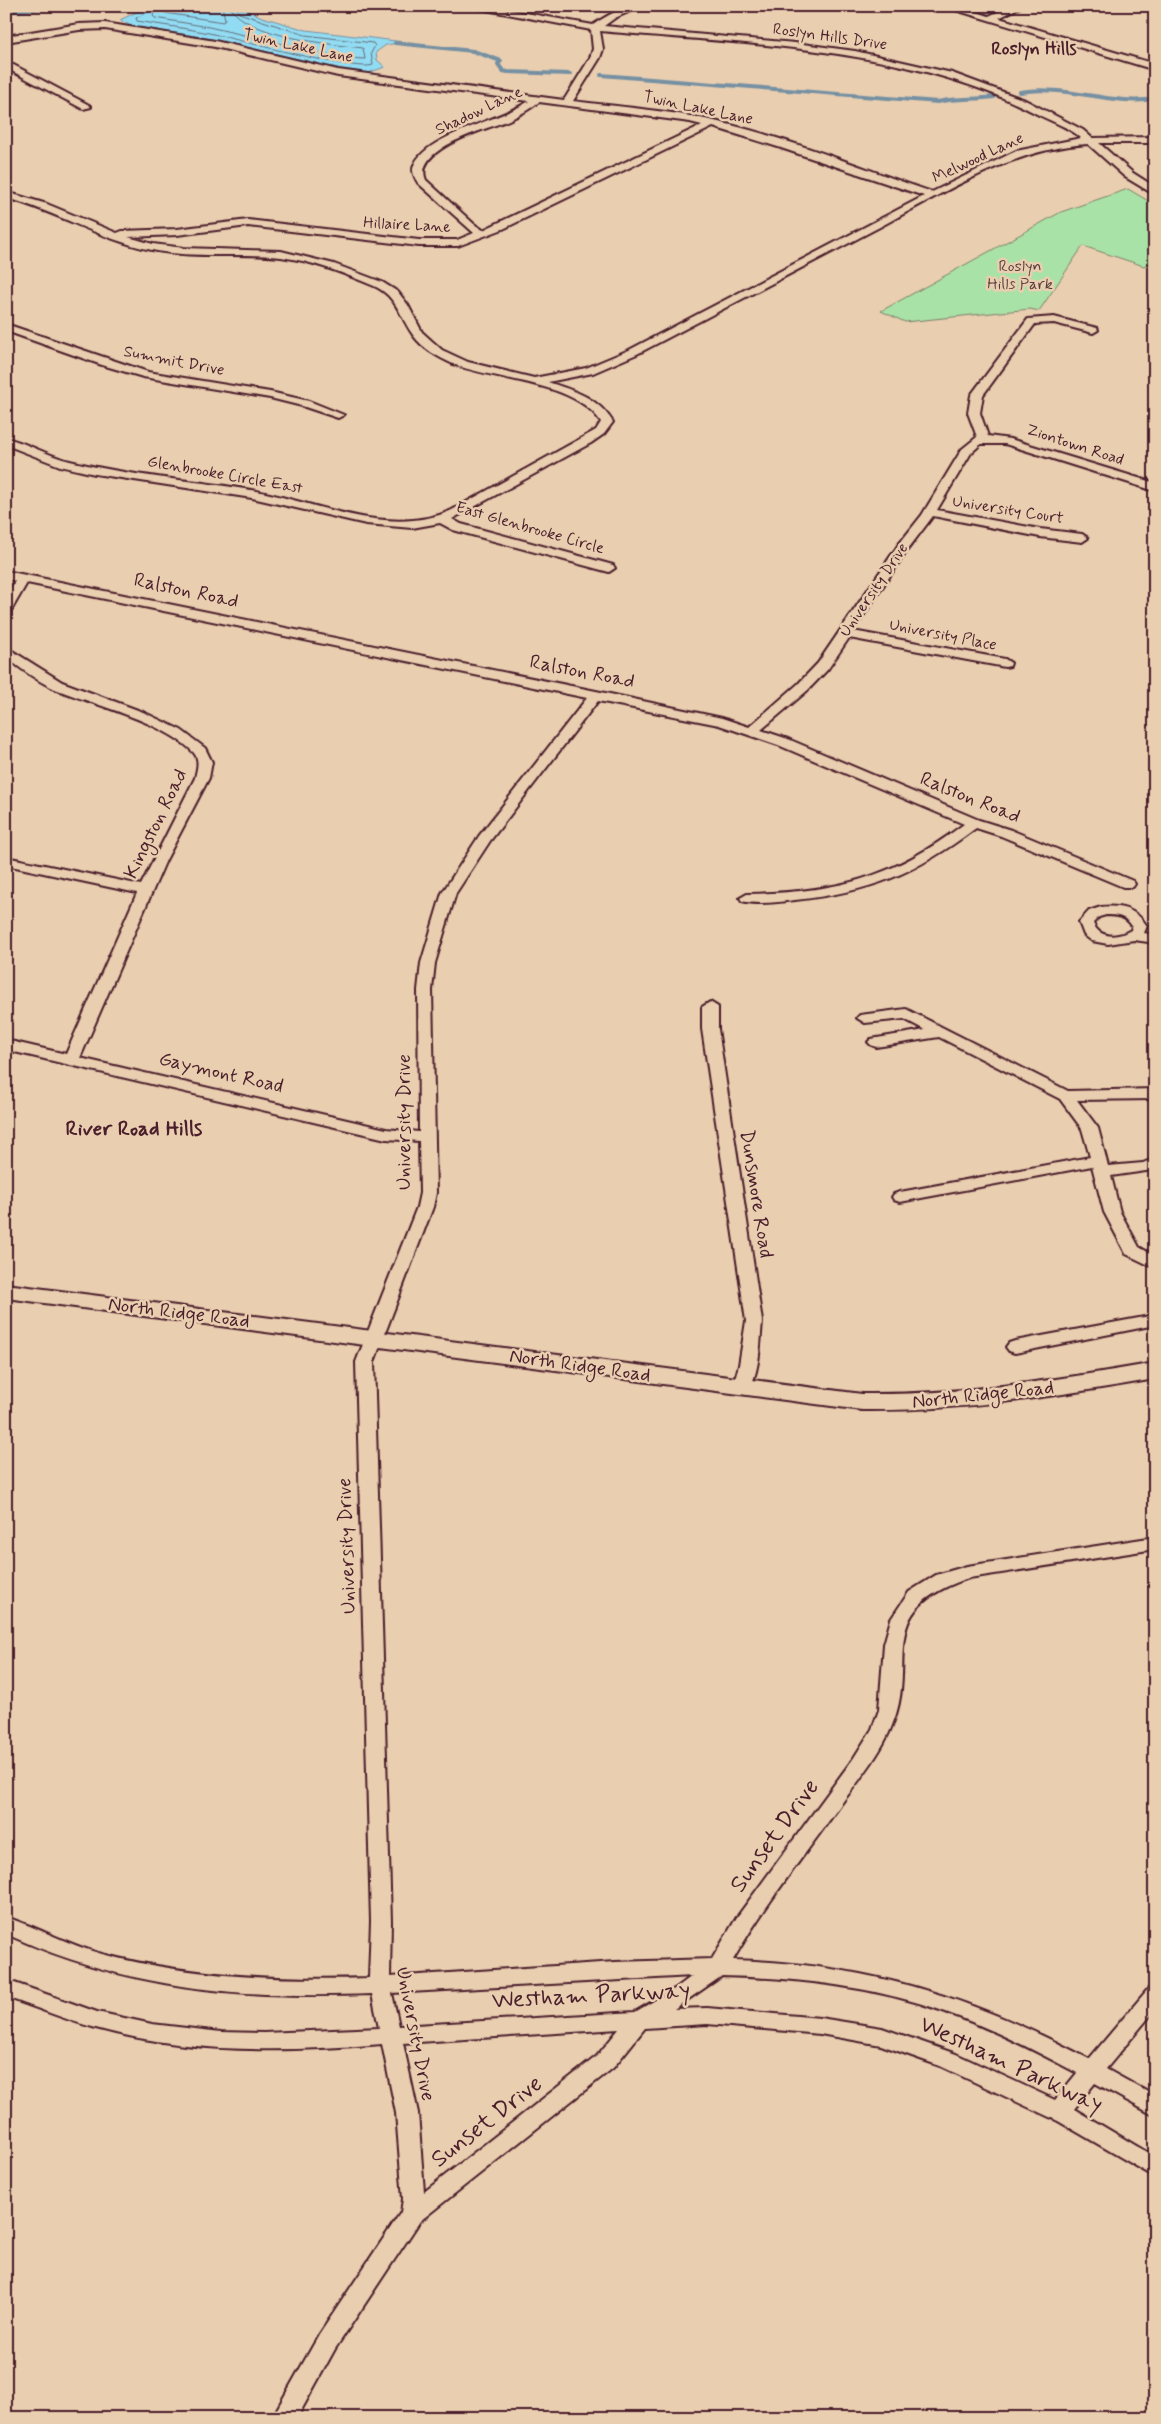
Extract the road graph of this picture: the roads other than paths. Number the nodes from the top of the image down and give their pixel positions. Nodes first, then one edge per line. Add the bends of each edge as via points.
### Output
1 (468, 6) edge
2 (638, 6) edge
3 (946, 6) edge
4 (1018, 6) edge
5 (990, 19) junction
6 (595, 28) junction
7 (6, 39) edge
8 (6, 64) edge
9 (1155, 67) edge
10 (536, 100) junction
11 (566, 104) junction
12 (86, 107) dead end
13 (712, 124) junction
14 (1091, 140) junction
15 (1155, 140) edge
16 (1155, 192) edge
17 (6, 195) edge
18 (932, 195) junction
19 (105, 232) junction
20 (481, 233) junction
21 (6, 327) edge
22 (1093, 330) dead end
23 (526, 380) junction
24 (338, 415) dead end
25 (984, 440) junction
26 (6, 441) edge
27 (1155, 487) edge
28 (929, 512) junction
29 (442, 519) junction
30 (1082, 538) dead end
31 (609, 568) dead end
32 (6, 575) edge
33 (23, 578) junction
34 (6, 609) edge
35 (845, 633) junction
36 (6, 651) edge
37 (1005, 662) dead end
38 (596, 695) junction
39 (752, 731) junction
40 (974, 822) junction
41 (6, 861) edge
42 (1128, 884) dead end
43 (145, 890) junction
44 (746, 898) dead end
45 (1134, 936) dead end
46 (1155, 939) edge
47 (710, 1007) dead end
48 (865, 1018) dead end
49 (941, 1032) junction
50 (876, 1042) dead end
51 (6, 1045) edge
52 (71, 1060) junction
53 (1155, 1094) edge
54 (1065, 1096) junction
55 (428, 1137) junction
56 (1155, 1163) edge
57 (1100, 1166) junction
58 (900, 1197) dead end
59 (1155, 1263) edge
60 (6, 1290) edge
61 (1155, 1320) edge
62 (374, 1338) junction
63 (1016, 1347) dead end
64 (1155, 1371) edge
65 (742, 1387) junction
66 (1155, 1543) edge
67 (6, 1925) edge
68 (718, 1967) junction
69 (380, 1984) junction
70 (6, 1988) edge
71 (1155, 1995) edge
72 (640, 2019) junction
73 (390, 2036) junction
74 (1092, 2072) junction
75 (1155, 2107) edge
76 (1058, 2112) junction
77 (1155, 2168) edge
78 (412, 2214) junction
79 (284, 2418) edge

1 - 6 street, Roslyn Hills Drive
2 - 6 street via 612,16
3 - 5 street
4 - 5 street
5 - 9 street
6 - 11 street via 598,49 595,58
6 - 14 street, Roslyn Hills Drive via 795,46 882,59 952,76 1006,95 1059,120
7 - 10 street, Twin Lake Lane via 70,28 105,26 215,44 346,74
8 - 12 street
10 - 11 street, Twin Lake Lane
10 - 20 street, Shadow Lane via 515,114 447,141 419,165 422,181
11 - 13 street, Twin Lake Lane
13 - 18 street, Twin Lake Lane
13 - 20 street, Hillaire Lane
14 - 15 street, Melwood Lane
14 - 16 street, Roslyn Hills Drive via 1120,168
14 - 18 street, Melwood Lane via 1049,145 1019,153
17 - 19 street via 50,207
18 - 23 street via 633,352 589,371
19 - 20 street, Hillaire Lane via 176,232 255,223 436,244 458,243
19 - 23 street via 166,250 251,251 288,255 318,263 392,291 406,310 417,334 438,352 475,368
21 - 24 street, Summit Drive via 106,364 147,375 270,395
22 - 25 street via 1054,320 1032,321 977,395 974,414
23 - 29 street, Glenbrooke Circle East via 590,400 606,418 604,429
25 - 27 street, Ziontown Road via 1019,444
25 - 28 street, University Drive via 966,451
26 - 29 street, Glenbrooke Circle East via 69,464 278,498 366,520 407,525
28 - 30 street, University Court
28 - 35 street, University Drive
29 - 31 street, East Glenbrooke Circle via 457,527
32 - 33 street, Ralston Road
33 - 34 street
33 - 38 street, Ralston Road
35 - 37 street, University Place
35 - 39 street, University Drive via 803,687
36 - 43 street, Kingston Road via 57,685 176,733 192,743 203,756 202,778
38 - 39 street, Ralston Road via 687,713
38 - 55 street, University Drive via 484,839 449,893 443,908 428,963 425,990
39 - 40 street, Ralston Road
40 - 42 street, Ralston Road
40 - 44 street via 926,857 891,874 781,898
41 - 43 street
43 - 52 street, Kingston Road
45 - 46 street
47 - 65 street, Dunsmore Road via 710,1029 754,1321
48 - 49 street via 906,1014
49 - 50 street
49 - 54 street
51 - 52 street, Gaymont Road
52 - 55 street, Gaymont Road via 386,1134
53 - 54 street
54 - 57 street via 1090,1128
55 - 62 street, University Drive via 428,1193
56 - 57 street via 1147,1167
57 - 58 street
57 - 59 street via 1112,1212 1132,1250
60 - 62 main road, North Ridge Road
61 - 63 street
62 - 65 main road, North Ridge Road
62 - 69 street, University Drive via 365,1362 365,1372 381,1921
64 - 65 main road, North Ridge Road via 1059,1388 942,1402 862,1402
66 - 68 street, Sunset Drive via 967,1572 943,1580 916,1597 900,1619 893,1644 889,1710 881,1730 860,1764 744,1923
67 - 69 street, Westham Parkway via 52,1946 142,1971 261,1984
68 - 69 street, Westham Parkway via 575,1971 510,1978
68 - 72 street, Sunset Drive via 683,1994
68 - 74 street, Westham Parkway via 839,1977 902,1992 968,2012 1053,2050
69 - 73 street, University Drive
70 - 73 street, Westham Parkway via 96,2020 204,2039 264,2042
71 - 74 street
72 - 73 street, Westham Parkway
72 - 76 street, Westham Parkway via 707,2016 820,2026 882,2037 948,2060
72 - 78 street, Sunset Drive via 605,2062
73 - 78 street, University Drive via 408,2113 414,2199
74 - 75 street, Westham Parkway
74 - 76 street
76 - 77 street, Westham Parkway
78 - 79 street via 328,2342

